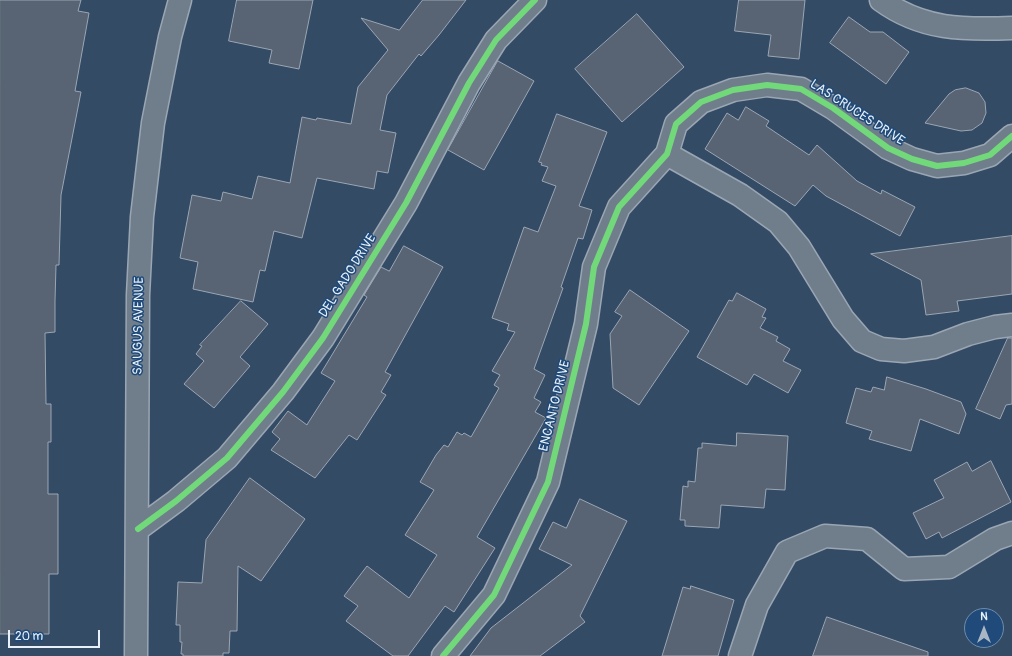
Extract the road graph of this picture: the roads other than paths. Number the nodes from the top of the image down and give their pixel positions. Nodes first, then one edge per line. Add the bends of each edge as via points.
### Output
1 (180, 0) edge
2 (535, 0) edge
3 (881, 0) edge
4 (1012, 28) edge
5 (1012, 136) edge
6 (667, 154) junction
7 (1012, 325) edge
8 (138, 529) junction
9 (1012, 533) edge
10 (136, 656) edge
11 (443, 656) edge
12 (740, 656) edge

1 - 8 street, SAUGUS AVENUE via 153,123 142,217 138,296
2 - 8 street, DEL GADO DRIVE via 496,40 469,83 406,203 323,338 283,392 227,458
3 - 4 street via 913,19 946,27 972,30
5 - 6 street, LAS CRUCES DRIVE via 990,155 964,163 937,166 912,159 888,148 802,89 767,85 733,90 701,102 676,124
6 - 7 street via 740,195 778,222 799,247 842,319 862,341 881,349 904,352 934,347 995,326
6 - 11 street, ENCANTO DRIVE via 620,207 594,268 586,324 548,482 494,595
8 - 10 street, SAUGUS AVENUE
9 - 12 street via 995,539 949,567 904,569 867,539 825,536 787,552 758,604

